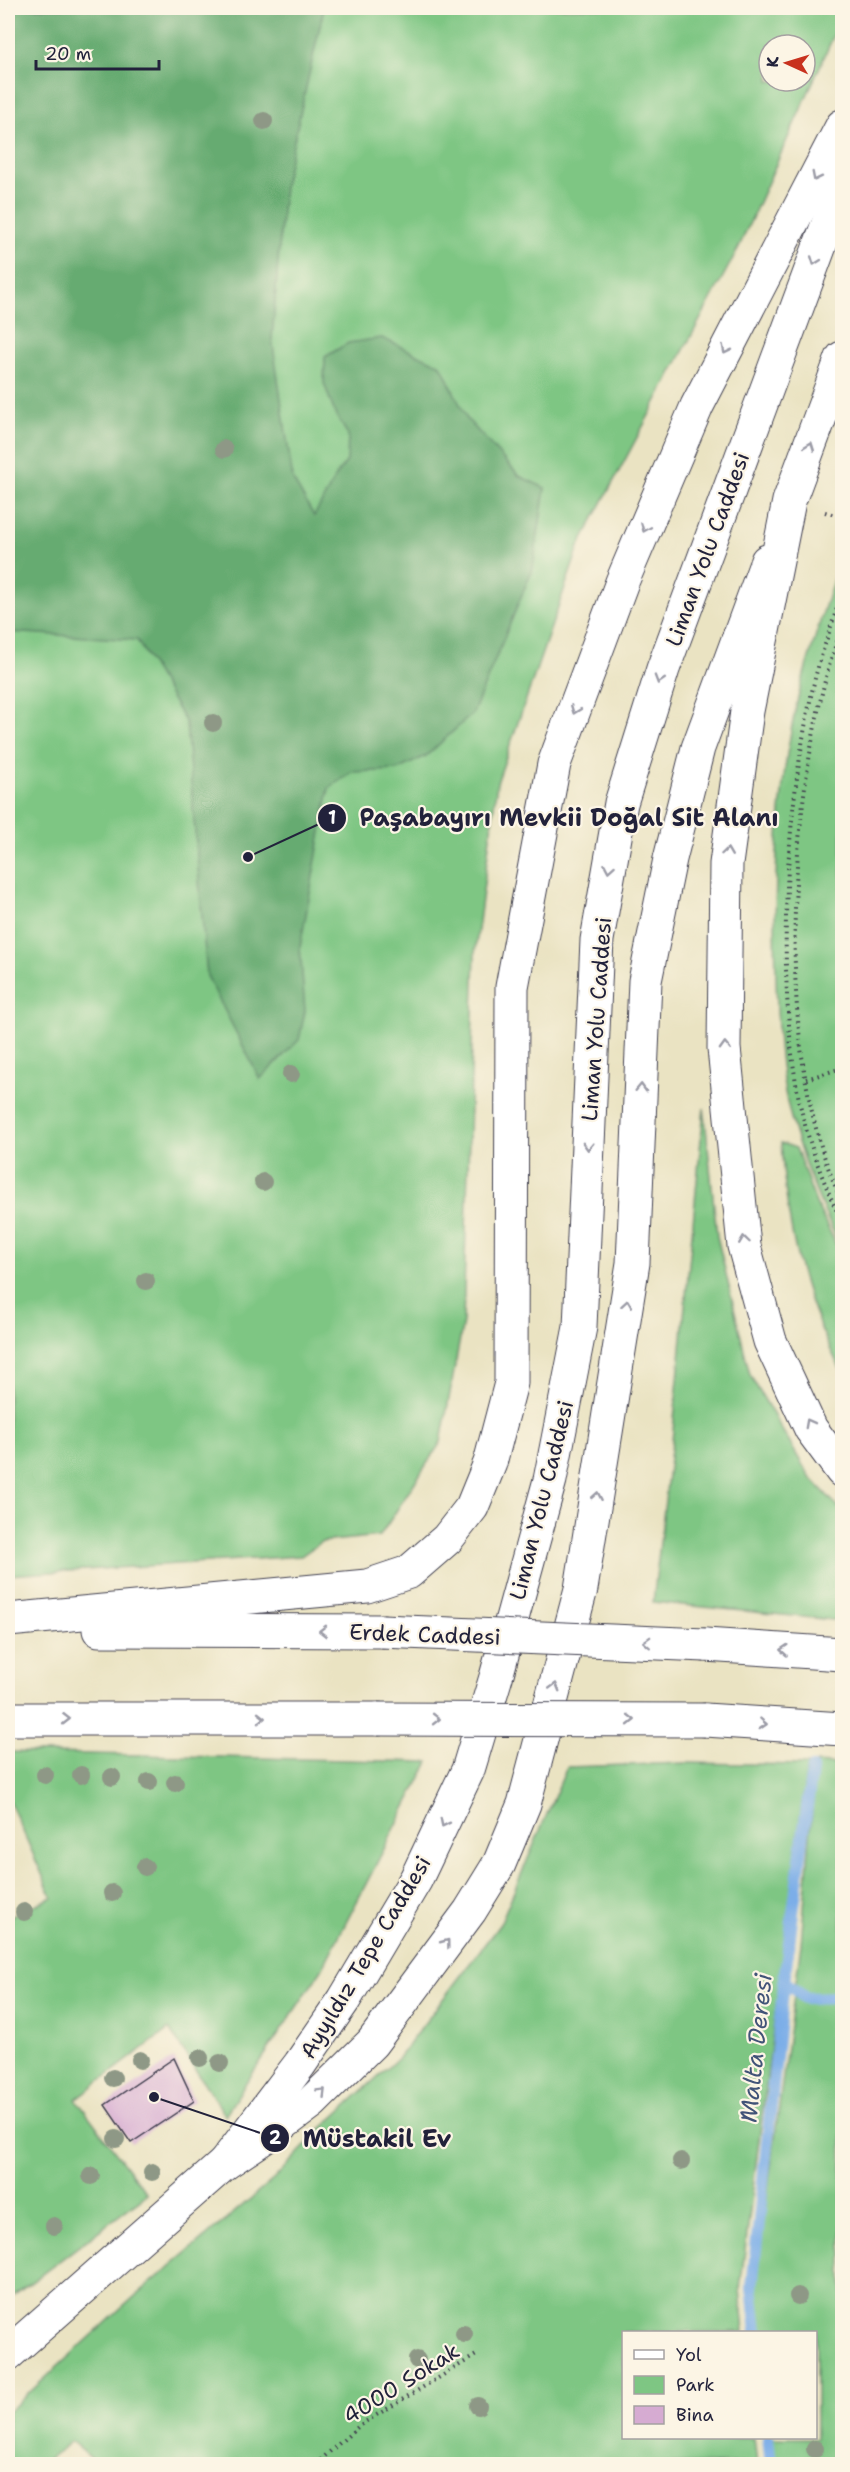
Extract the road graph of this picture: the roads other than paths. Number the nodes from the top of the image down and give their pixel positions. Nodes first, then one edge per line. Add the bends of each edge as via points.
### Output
1 (843, 126) edge
2 (843, 186) edge
3 (843, 358) edge
4 (789, 501) junction
5 (843, 1471) edge
6 (8, 1620) edge
7 (8, 1630) edge
8 (843, 1654) edge
9 (8, 1719) edge
10 (843, 1729) edge
11 (468, 1770) joint
12 (524, 1804) joint
13 (224, 2164) junction
14 (8, 2354) edge

1 -> 6 main road via 697,406 622,582 554,764 512,987 511,1383 490,1463 472,1507 447,1539 409,1572 367,1586
2 -> 11 main road, Liman Yolu Caddesi via 663,669 621,803 597,940 580,1327 550,1480
4 -> 3 main road, Liman Yolu Caddesi
5 -> 4 main road via 811,1429 770,1341 744,1246 724,1048 726,864 747,711
12 -> 4 main road, Liman Yolu Caddesi via 581,1589 633,1263 645,981 658,914 698,748
8 -> 7 main road, Erdek Caddesi, bridge via 382,1631
9 -> 10 main road, bridge via 705,1720
11 -> 13 main road, Ayyıldız Tepe Caddesi via 416,1879 344,2000
13 -> 12 main road, Ayyıldız Tepe Caddesi via 312,2102 372,2043 470,1911 499,1864
13 - 14 main road, Ayyıldız Tepe Caddesi

